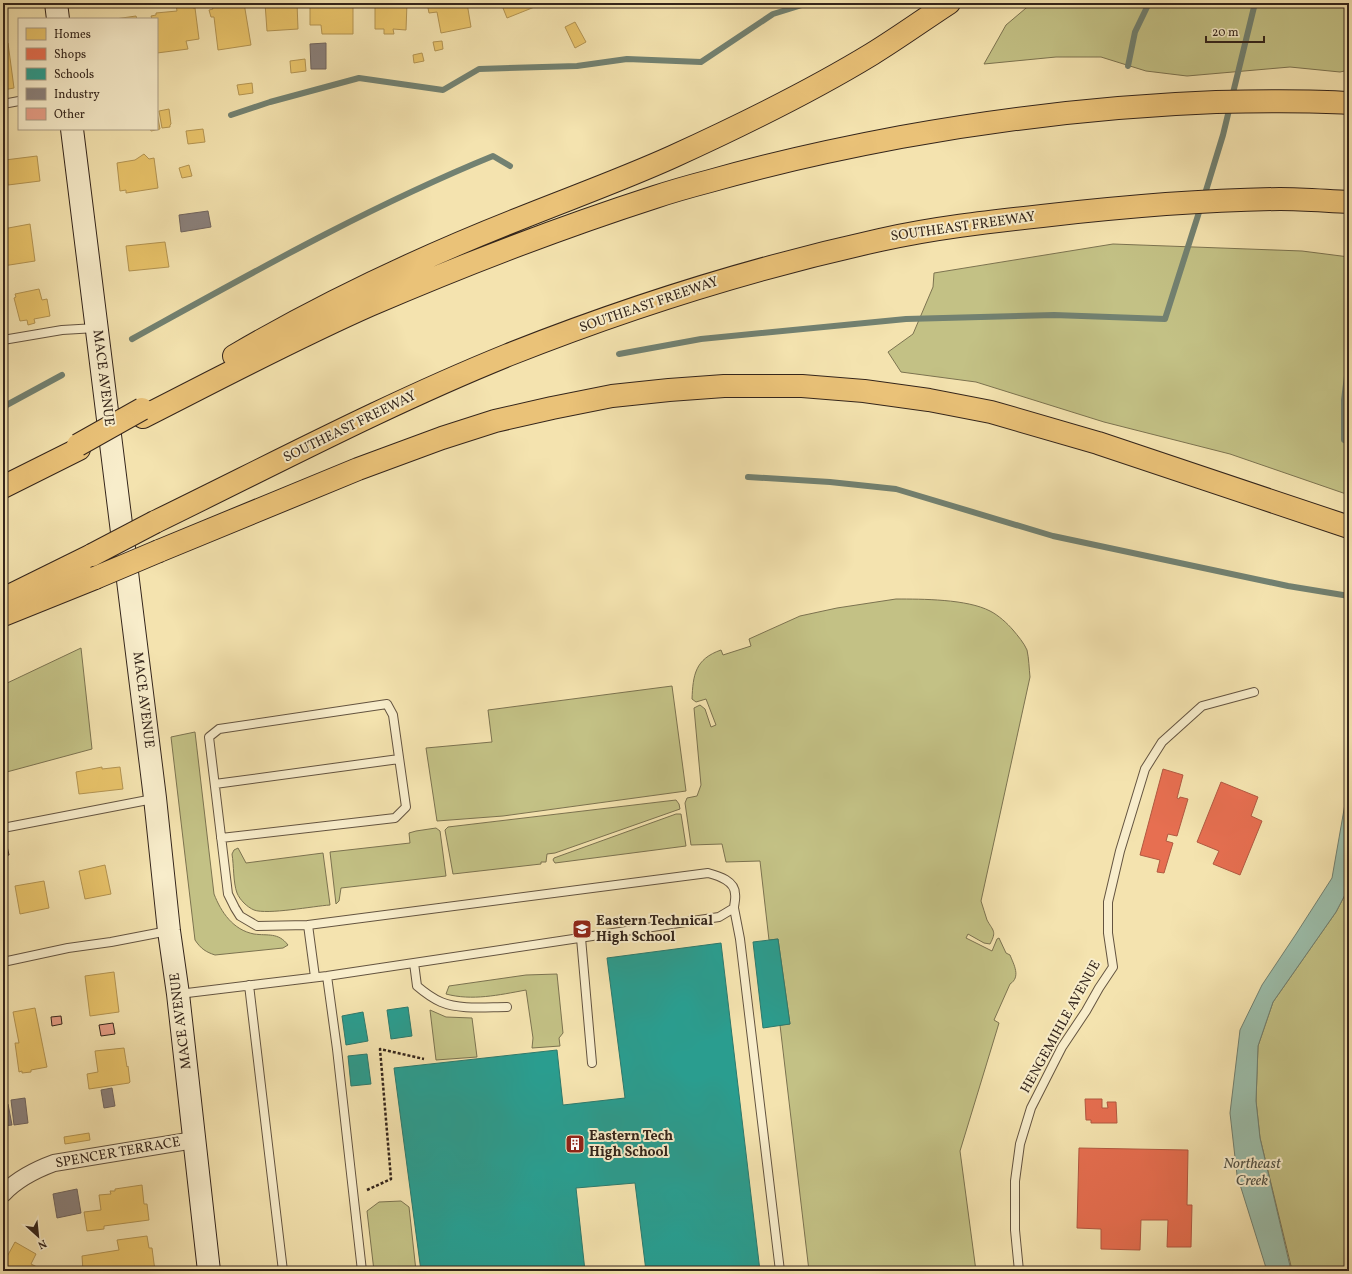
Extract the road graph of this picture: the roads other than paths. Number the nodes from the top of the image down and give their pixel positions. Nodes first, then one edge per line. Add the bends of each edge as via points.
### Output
1 (56, 3) edge
2 (949, 3) edge
3 (58, 18) edge
4 (18, 101) edge
5 (1349, 103) edge
6 (3, 104) edge
7 (72, 130) edge
8 (1349, 202) edge
9 (96, 328) junction
10 (3, 340) edge
11 (142, 413) junction
12 (3, 487) edge
13 (1349, 527) edge
14 (3, 600) edge
15 (3, 615) edge
16 (1254, 692) dead end
17 (399, 759) junction
18 (215, 784) junction
19 (155, 798) junction
20 (3, 828) edge
21 (221, 838) junction
22 (734, 908) junction
23 (308, 925) junction
24 (169, 931) junction
25 (581, 938) junction
26 (3, 962) edge
27 (414, 963) junction
28 (327, 976) junction
29 (315, 977) junction
30 (249, 986) junction
31 (178, 994) junction
32 (507, 1008) dead end
33 (592, 1063) dead end
34 (194, 1140) junction
35 (3, 1194) edge
36 (209, 1271) edge
37 (283, 1271) edge
38 (362, 1271) edge
39 (780, 1271) edge
40 (1019, 1271) edge

1 - 3 main road
2 - 11 highway via 872,54 738,126 657,163 455,245 361,289 276,331
4 - 6 lane
5 - 11 highway via 1309,100 1153,105 1044,114 856,145 754,168 657,196 466,265 369,306
7 - 9 main road, MACE AVENUE
8 - 14 highway, SOUTHEAST FREEWAY, bridge via 1281,199 1201,202 1122,207 975,223 882,239 785,262 692,289 506,356 410,398 155,522
9 - 10 lane via 62,330
9 - 19 main road, MACE AVENUE
11 - 12 highway
13 - 15 highway, bridge via 1098,443 991,412 864,391 802,386 724,386 612,396 495,421 358,469
16 - 40 lane, HENGEMIHLE AVENUE via 1202,706 1162,742 1145,769 1120,851 1108,902 1108,933 1113,967 1062,1047 1031,1108 1020,1144 1015,1181
17 - 18 lane
17 - 18 lane via 393,715 387,704 219,729 209,737
17 - 21 lane via 406,807 395,818
18 - 21 lane
19 - 20 lane
19 - 24 main road, MACE AVENUE
21 - 23 lane via 228,894 240,916 257,926
22 - 23 lane via 736,893 731,884 722,877 708,873
22 - 25 lane via 719,917
22 - 39 lane via 740,939
23 - 29 lane
24 - 26 lane
24 - 31 main road, MACE AVENUE
25 - 27 lane
25 - 33 lane
27 - 28 lane
27 - 32 lane via 417,986 441,1002 462,1007
28 - 29 lane
28 - 38 lane
29 - 30 lane
30 - 31 lane
30 - 37 lane
31 - 34 main road, MACE AVENUE
34 - 35 street, SPENCER TERRACE via 54,1163 24,1176
34 - 36 main road, MACE AVENUE

